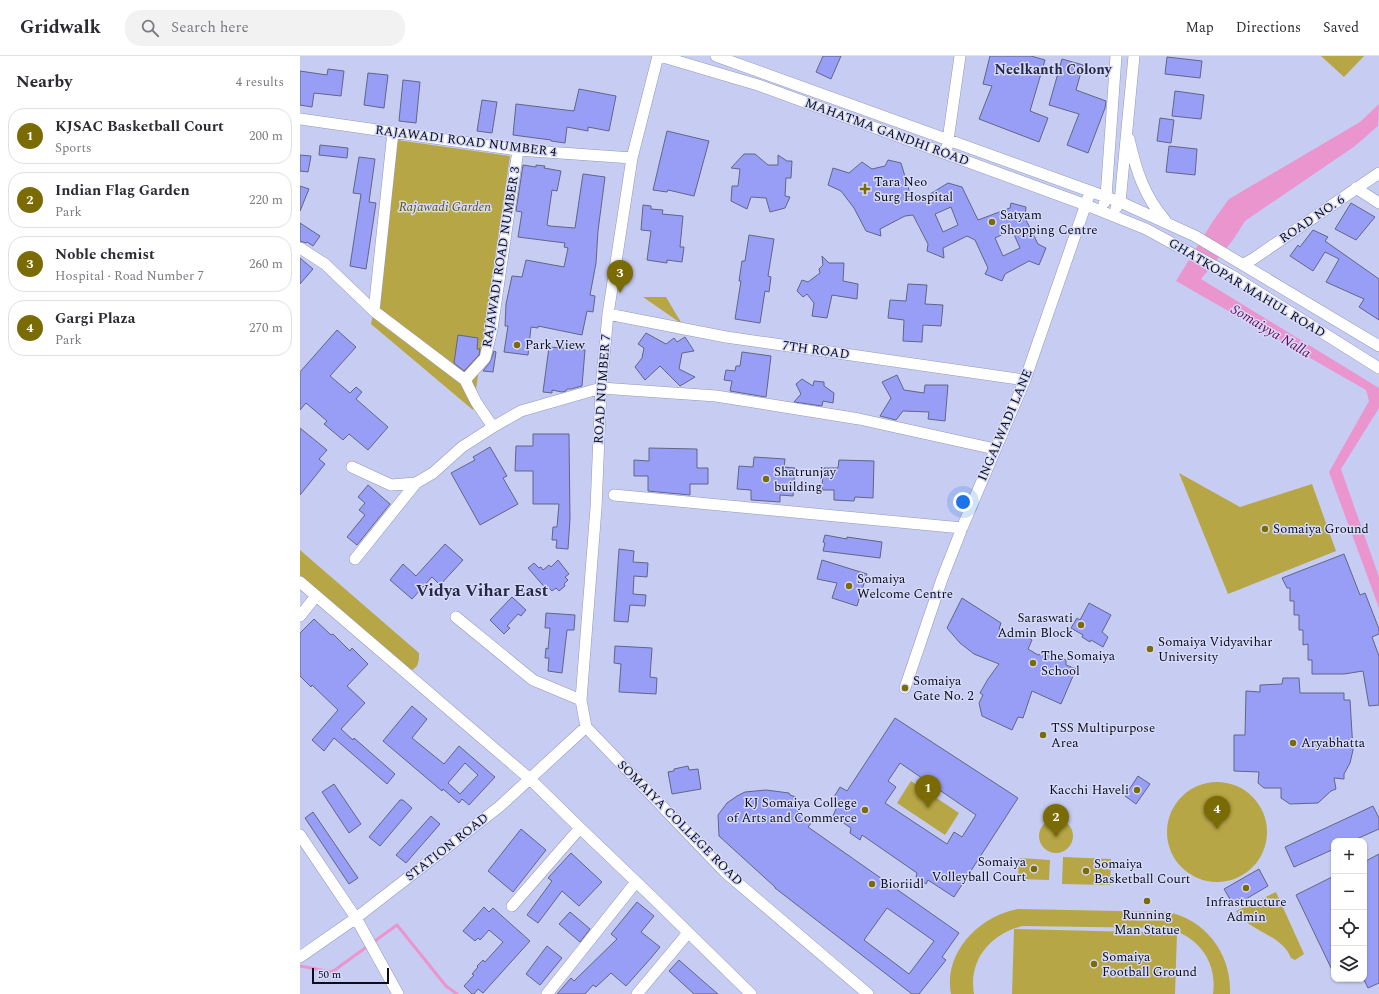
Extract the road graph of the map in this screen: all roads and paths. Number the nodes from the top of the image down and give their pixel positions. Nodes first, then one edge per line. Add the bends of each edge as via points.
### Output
1 (659, 56) edge
2 (716, 56) edge
3 (960, 56) edge
4 (1114, 57) edge
5 (1135, 61) edge
6 (300, 119) edge
7 (1127, 130) junction
8 (392, 132) junction
9 (948, 140) junction
10 (518, 150) junction
11 (946, 154) junction
12 (632, 158) junction
13 (1379, 173) edge
14 (1356, 188) junction
15 (1091, 191) junction
16 (1106, 196) junction
17 (1120, 202) junction
18 (1379, 203) edge
19 (1086, 205) junction
20 (1101, 211) junction
21 (1112, 215) junction
22 (1167, 223) junction
23 (300, 248) edge
24 (1244, 264) junction
25 (374, 310) junction
26 (608, 314) junction
27 (1379, 346) edge
28 (1379, 368) edge
29 (465, 380) junction
30 (1025, 380) junction
31 (601, 388) junction
32 (494, 428) junction
33 (996, 449) junction
34 (352, 467) dead end
35 (416, 483) junction
36 (614, 495) dead end
37 (962, 528) junction
38 (355, 559) dead end
39 (300, 582) edge
40 (316, 596) junction
41 (300, 616) edge
42 (456, 617) dead end
43 (905, 688) dead end
44 (581, 700) junction
45 (586, 727) junction
46 (530, 780) junction
47 (580, 828) junction
48 (300, 835) edge
49 (636, 882) junction
50 (512, 906) dead end
51 (356, 918) junction
52 (688, 933) junction
53 (300, 957) edge
54 (747, 993) edge
55 (398, 994) edge
56 (547, 994) edge
57 (637, 994) edge
58 (868, 994) edge

1 - 11 street, MAHATMA GANDHI ROAD via 758,86
1 - 12 street, ROAD NUMBER 7
2 - 9 street, MAHATMA GANDHI ROAD
3 - 9 street
4 - 5 street
4 - 16 street
5 - 7 street
6 - 8 street, RAJAWADI ROAD NUMBER 4
7 - 17 street
7 - 22 street via 1143,188
8 - 10 street, RAJAWADI ROAD NUMBER 4
8 - 25 street
9 - 11 street
9 - 15 street, MAHATMA GANDHI ROAD
10 - 12 street, RAJAWADI ROAD NUMBER 4
10 - 29 street, RAJAWADI ROAD NUMBER 3 via 492,329 485,358
11 - 19 street, MAHATMA GANDHI ROAD
12 - 26 street, ROAD NUMBER 7
13 - 14 street, ROAD NO. 6
14 - 18 street
14 - 24 street, ROAD NO. 6
15 - 16 street, MAHATMA GANDHI ROAD
15 - 19 street, INGALWADI LANE
16 - 17 street, MAHATMA GANDHI ROAD
16 - 20 street
17 - 21 street
17 - 22 street, GHATKOPAR MAHUL ROAD
19 - 20 street, MAHATMA GANDHI ROAD
19 - 30 street, INGALWADI LANE
20 - 21 street, MAHATMA GANDHI ROAD
21 - 28 street, GHATKOPAR MAHUL ROAD via 1146,229 1219,268
22 - 24 street, GHATKOPAR MAHUL ROAD
23 - 25 street via 326,264
24 - 27 street, GHATKOPAR MAHUL ROAD
25 - 29 street
26 - 30 street, 7TH ROAD via 726,337
26 - 31 street, ROAD NUMBER 7
29 - 32 street
30 - 33 street, INGALWADI LANE
31 - 32 street via 521,411
31 - 33 street via 716,396 859,419
31 - 44 street, ROAD NUMBER 7 via 596,508
32 - 35 street via 462,447 433,473
33 - 37 street, INGALWADI LANE
34 - 35 street via 391,485
35 - 38 street
36 - 37 street
37 - 43 street, INGALWADI LANE
39 - 40 street
40 - 41 street
40 - 46 street
42 - 44 street via 533,680
44 - 45 street, ROAD NUMBER 7
45 - 46 street, STATION ROAD
45 - 58 street, SOMAIYA COLLEGE ROAD via 725,872
46 - 47 street
46 - 51 street, STATION ROAD
47 - 49 street
47 - 50 street
48 - 51 street
49 - 52 street
49 - 56 street
51 - 53 street, STATION ROAD
51 - 55 street
52 - 54 street
52 - 57 street

